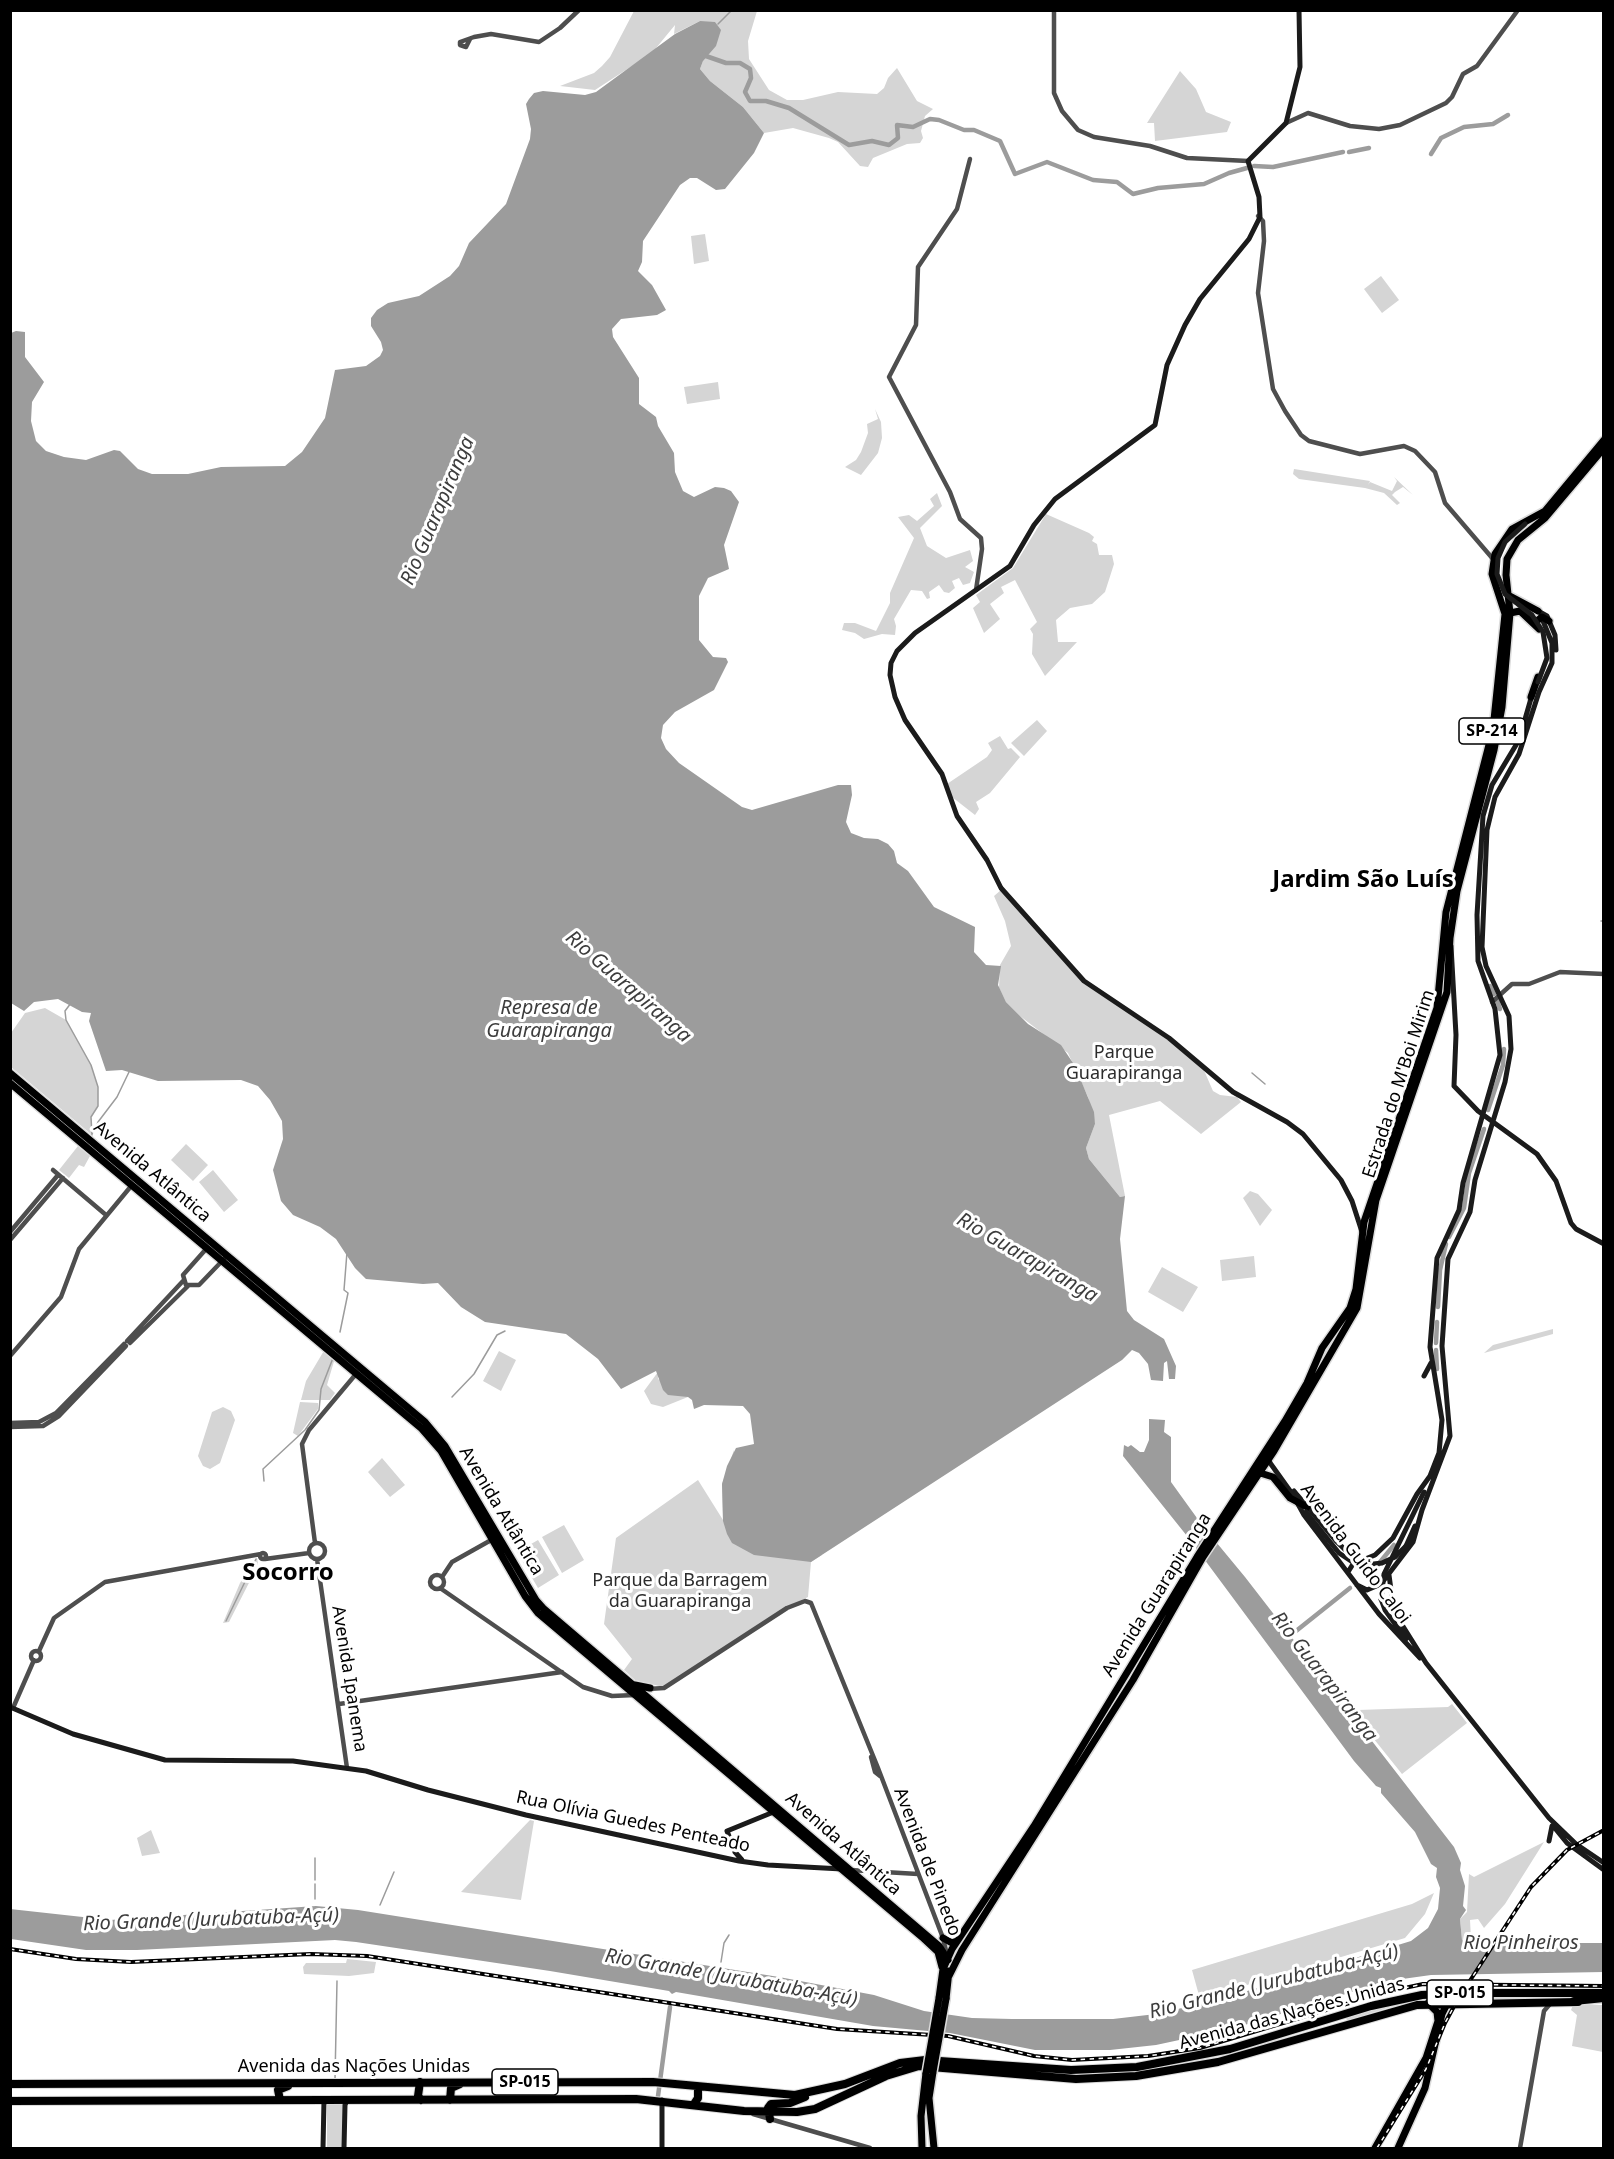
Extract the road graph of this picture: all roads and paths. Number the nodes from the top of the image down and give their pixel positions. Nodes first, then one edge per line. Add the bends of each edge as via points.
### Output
1 (579, 10) edge
2 (1053, 10) edge
3 (1299, 10) edge
4 (1518, 10) edge
5 (467, 41) dead end
6 (1286, 123) junction
7 (970, 159) dead end
8 (1248, 161) junction
9 (1260, 220) junction
10 (1604, 440) edge
11 (1604, 448) edge
12 (1537, 517) junction
13 (1493, 555) junction
14 (976, 590) junction
15 (1503, 593) junction
16 (1510, 613) junction
17 (1543, 616) junction
18 (1534, 626) junction
19 (1526, 705) junction
20 (1448, 954) junction
21 (1604, 974) edge
22 (1509, 986) junction
23 (1501, 993) junction
24 (1492, 1002) junction
25 (1504, 1002) junction
26 (1509, 1016) junction
27 (1497, 1023) junction
28 (1498, 1034) junction
29 (1511, 1039) junction
30 (10, 1073) edge
31 (1414, 1076) junction
32 (10, 1083) edge
33 (1416, 1086) junction
34 (1483, 1114) junction
35 (1492, 1119) junction
36 (53, 1170) dead end
37 (60, 1177) junction
38 (132, 1185) junction
39 (145, 1187) junction
40 (106, 1215) junction
41 (1361, 1225) junction
42 (10, 1232) edge
43 (10, 1240) edge
44 (1360, 1244) joint
45 (1604, 1244) edge
46 (207, 1248) junction
47 (218, 1248) junction
48 (224, 1258) junction
49 (1365, 1268) junction
50 (183, 1284) junction
51 (10, 1356) edge
52 (1431, 1363) junction
53 (365, 1371) junction
54 (1433, 1373) junction
55 (356, 1374) junction
56 (1424, 1376) dead end
57 (1445, 1389) junction
58 (10, 1425) edge
59 (1274, 1451) junction
60 (1265, 1452) junction
61 (1268, 1460) junction
62 (1258, 1471) junction
63 (1430, 1476) junction
64 (1279, 1478) junction
65 (1302, 1507) junction
66 (1422, 1509) junction
67 (492, 1539) junction
68 (502, 1542) junction
69 (315, 1543) junction
70 (309, 1553) junction
71 (1352, 1556) junction
72 (1371, 1557) junction
73 (317, 1559) junction
74 (1358, 1560) junction
75 (1193, 1569) junction
76 (1348, 1572) junction
77 (1389, 1574) junction
78 (441, 1577) junction
79 (1379, 1582) junction
80 (1358, 1585) junction
81 (441, 1586) junction
82 (1389, 1593) junction
83 (1167, 1608) junction
84 (1168, 1620) junction
85 (1423, 1660) junction
86 (564, 1674) junction
87 (564, 1682) dead end
88 (634, 1685) junction
89 (650, 1688) junction
90 (638, 1693) junction
91 (1114, 1694) junction
92 (1119, 1703) junction
93 (339, 1704) junction
94 (12, 1706) edge
95 (870, 1752) junction
96 (347, 1767) junction
97 (880, 1776) junction
98 (777, 1811) junction
99 (1549, 1818) junction
100 (581, 1824) junction
101 (1552, 1825) junction
102 (1562, 1835) junction
103 (1549, 1841) dead end
104 (735, 1852) junction
105 (833, 1860) junction
106 (744, 1861) junction
107 (1604, 1863) edge
108 (824, 1868) junction
109 (840, 1869) junction
110 (850, 1870) junction
111 (1604, 1870) edge
112 (858, 1873) junction
113 (918, 1874) junction
114 (943, 1938) junction
115 (959, 1939) junction
116 (948, 1958) junction
117 (943, 1969) junction
118 (949, 1976) junction
119 (1604, 1993) edge
120 (942, 1998) junction
121 (1604, 2000) edge
122 (1574, 2001) joint
123 (1448, 2002) junction
124 (1552, 2002) junction
125 (1428, 2003) junction
126 (1341, 2014) junction
127 (1339, 2026) junction
128 (1430, 2059) junction
129 (929, 2072) junction
130 (264, 2082) junction
131 (315, 2082) junction
132 (347, 2082) junction
133 (410, 2082) junction
134 (420, 2082) junction
135 (477, 2082) junction
136 (561, 2082) junction
137 (572, 2082) junction
138 (698, 2086) junction
139 (11, 2088) edge
140 (708, 2088) junction
141 (808, 2094) junction
142 (236, 2100) junction
143 (280, 2100) junction
144 (324, 2100) junction
145 (347, 2100) junction
146 (410, 2100) junction
147 (421, 2100) junction
148 (450, 2100) junction
149 (560, 2100) junction
150 (572, 2100) junction
151 (658, 2100) junction
152 (10, 2101) edge
153 (21, 2101) junction
154 (698, 2104) junction
155 (798, 2112) junction
156 (769, 2115) junction
157 (323, 2148) edge
158 (344, 2148) edge
159 (662, 2148) edge
160 (870, 2148) edge
161 (922, 2148) edge
162 (934, 2148) edge
163 (1375, 2148) edge
164 (1398, 2148) edge
165 (1520, 2148) edge

1 - 5 street via 539,42 491,34
2 - 8 street via 1054,93 1062,111 1078,130 1187,158
3 - 6 main road via 1300,72
4 - 6 street via 1477,66 1463,74 1446,103 1396,126 1379,129 1350,126 1308,114
6 - 8 main road
7 - 14 street via 957,209 918,267 916,325 890,377 960,519 981,538
8 - 9 main road
9 - 13 street via 1264,248 1258,289 1273,389 1301,435 1311,441 1368,454 1410,448 1435,472 1447,505
9 - 14 main road via 1209,286 1185,325 1167,365 1158,418 1152,429 1055,499 1010,566
10 - 12 main road
11 - 15 main road, Estrada do M'Boi Mirim / SP-214 via 1545,518 1512,548
12 - 13 main road via 1512,528
12 - 19 main road, bridge via 1504,542 1497,574 1505,594 1532,615 1543,632 1547,658
13 - 15 main road, Estrada do M'Boi Mirim / SP-214 via 1491,583
14 - 41 main road via 915,633 897,651 891,669 899,708 942,774 957,816 1001,888 1084,981 1169,1038 1233,1092 1303,1134 1341,1180
15 - 16 main road, Estrada do M'Boi Mirim / SP-214
15 - 17 main road
15 - 20 main road, Estrada do M'Boi Mirim / SP-214 via 1505,625 1496,712 1453,879
16 - 18 main road via 1520,611
16 - 20 main road, Estrada do M'Boi Mirim / SP-214 via 1497,736 1459,883
17 - 18 main road
17 - 23 main road via 1552,643 1552,663 1520,754 1502,782 1489,816 1493,824 1486,830 1482,947 1486,966
18 - 19 main road via 1545,653
19 - 24 main road via 1516,747 1492,785 1483,816 1478,961
20 - 31 main road, Estrada do M'Boi Mirim / SP-214 via 1439,1000
20 - 33 main road, Estrada do M'Boi Mirim / SP-214 via 1444,1002
20 - 34 main road via 1456,1046 1453,1084
21 - 22 street via 1564,971 1529,984
22 - 23 street
22 - 25 street
23 - 24 street
23 - 25 main road
24 - 27 main road
25 - 26 main road
26 - 27 main road
26 - 29 main road
27 - 28 main road
28 - 29 main road via 1504,1025
28 - 34 main road via 1498,1065
29 - 35 main road via 1509,1063
30 - 39 main road, Avenida Atlântica
31 - 33 main road
31 - 41 main road, Estrada do M'Boi Mirim / SP-214
32 - 38 main road, Avenida Atlântica
33 - 49 main road, Estrada do M'Boi Mirim / SP-214 via 1377,1200
34 - 35 main road
34 - 52 main road via 1459,1210 1437,1258
35 - 45 main road via 1537,1154 1556,1181 1574,1227
35 - 57 main road via 1470,1212 1448,1259 1442,1346
36 - 37 street
37 - 40 street
37 - 42 street
37 - 43 street
38 - 39 main road
38 - 40 street
38 - 46 main road, Avenida Atlântica
39 - 47 main road, Avenida Atlântica
40 - 51 street via 79,1249 61,1297
41 - 44 main road, Estrada do M'Boi Mirim / SP-214
41 - 49 main road
44 - 60 main road, Avenida Guarapiranga via 1350,1308 1322,1348 1304,1388
46 - 47 main road
46 - 48 main road, Avenida Atlântica
46 - 50 street
47 - 48 main road, Avenida Atlântica
48 - 50 street via 199,1285
48 - 53 main road, Avenida Atlântica
48 - 55 main road, Avenida Atlântica
49 - 59 main road, Avenida Guarapiranga via 1358,1308
50 - 58 street via 54,1420 44,1426
52 - 54 main road
52 - 56 main road
53 - 55 main road
53 - 68 main road, Avenida Atlântica via 435,1432
54 - 57 main road via 1441,1375
54 - 63 main road via 1442,1434
55 - 67 main road, Avenida Atlântica via 435,1443
55 - 69 street via 303,1440
57 - 66 main road via 1450,1436
59 - 61 main road, Avenida Guarapiranga
59 - 65 main road, Avenida Guido Caloi via 1278,1471
60 - 61 main road
60 - 62 main road, Avenida Guarapiranga
61 - 62 main road, Avenida Guarapiranga
61 - 64 main road, Avenida Guido Caloi
62 - 64 main road
62 - 65 main road via 1273,1477
62 - 75 main road, Avenida Guarapiranga
63 - 72 main road via 1393,1538
63 - 85 main road, bridge via 1381,1583 1382,1605
64 - 65 main road, Avenida Guido Caloi
65 - 66 main road, bridge via 1339,1553 1365,1564 1395,1557 1406,1546
65 - 71 main road, Avenida Guido Caloi
65 - 76 main road, Avenida Guido Caloi
66 - 77 main road via 1413,1542
67 - 68 street
67 - 78 street via 452,1562
67 - 90 main road, Avenida Atlântica via 538,1613
68 - 88 main road, Avenida Atlântica via 544,1609
69 - 70 street
69 - 73 street via 325,1550 324,1556
70 - 73 street
70 - 94 street via 276,1558 252,1556 105,1582 54,1618 39,1651 41,1658 34,1660
71 - 72 main road
71 - 74 main road, Avenida Guido Caloi
72 - 74 main road
73 - 93 street, Avenida Ipanema
74 - 76 main road
74 - 79 main road, Avenida Guido Caloi
75 - 83 main road, Avenida Guarapiranga
75 - 84 main road, Avenida Guarapiranga
76 - 80 main road, Avenida Guido Caloi
77 - 79 main road
77 - 82 main road
78 - 81 street
78 - 81 street via 433,1576 430,1582 433,1587
79 - 80 main road via 1371,1589
79 - 82 main road, Avenida Guido Caloi
80 - 85 main road, Avenida Guido Caloi via 1384,1621
81 - 86 street
82 - 85 main road, Avenida Guido Caloi via 1394,1612
83 - 84 main road
83 - 91 main road, Avenida Guarapiranga
84 - 92 main road, Avenida Guarapiranga
85 - 99 main road, Avenida Guido Caloi
86 - 87 street
86 - 90 street via 612,1696
86 - 93 street
88 - 89 main road
88 - 90 main road, Avenida Atlântica
89 - 90 street
89 - 95 street, Avenida de Pinedo via 664,1688 787,1608 805,1601 812,1605
90 - 98 main road, Avenida Atlântica
91 - 92 main road
91 - 115 main road, Avenida Guarapiranga
92 - 118 main road, Avenida Guarapiranga
93 - 96 street, Avenida Ipanema
94 - 96 main road, Rua Olívia Guedes Penteado via 73,1734 165,1760 293,1761
95 - 97 street, Avenida de Pinedo
95 - 97 street, Avenida de Pinedo via 875,1772
96 - 100 main road, Rua Olívia Guedes Penteado
97 - 113 street, Avenida de Pinedo
98 - 104 main road via 727,1831
98 - 105 main road, Avenida Atlântica
99 - 101 main road, Avenida Guido Caloi
99 - 102 main road, Avenida Guido Caloi
100 - 104 main road, Rua Olívia Guedes Penteado via 730,1856
100 - 106 main road, Rua Olívia Guedes Penteado
101 - 102 main road, Avenida Guido Caloi
101 - 103 main road
102 - 107 main road, Avenida Guido Caloi
102 - 111 main road, Avenida Guido Caloi
104 - 106 main road
105 - 108 main road
105 - 109 main road, Avenida Atlântica
105 - 110 main road, Avenida Atlântica
106 - 108 main road, Rua Olívia Guedes Penteado
108 - 109 main road, Rua Olívia Guedes Penteado
109 - 110 main road, Rua Olívia Guedes Penteado
109 - 117 main road, Avenida Atlântica via 936,1949
110 - 112 main road, Avenida Atlântica
112 - 113 street
112 - 116 main road, Avenida Atlântica
113 - 114 street, Avenida de Pinedo
114 - 115 main road via 952,1943
114 - 116 street, Avenida de Pinedo
115 - 116 main road, Avenida Guarapiranga
116 - 117 main road, Avenida Guarapiranga
116 - 118 main road
117 - 120 main road, Avenida Guarapiranga
118 - 120 main road
119 - 126 highway, Avenida das Nações Unidas / SP-015 via 1438,1994 1388,2001
120 - 129 main road, bridge
121 - 122 highway, SP-015
122 - 124 highway, Avenida das Nações Unidas / SP-015
123 - 124 highway, Avenida das Nações Unidas / SP-015
123 - 125 highway, Avenida das Nações Unidas / SP-015
123 - 128 main road
124 - 165 street via 1545,2011
125 - 127 highway, Avenida das Nações Unidas / SP-015
125 - 128 main road via 1437,2012 1438,2020
126 - 127 highway via 1344,2021
126 - 141 highway, Avenida das Nações Unidas / SP-015 via 1230,2049 1137,2067 1071,2070 925,2060 900,2063
127 - 155 highway, Avenida das Nações Unidas / SP-015 via 1218,2062 1136,2076 1076,2079 919,2066 886,2076 815,2109
128 - 163 main road
128 - 164 main road via 1424,2091
129 - 161 main road via 921,2116
129 - 162 main road
130 - 131 highway, Avenida das Nações Unidas / SP-015
130 - 139 highway, Avenida das Nações Unidas / SP-015 via 28,2083
130 - 142 highway via 265,2094
131 - 132 highway, Avenida das Nações Unidas / SP-015
131 - 143 highway via 282,2086 277,2093
132 - 133 highway, Avenida das Nações Unidas / SP-015
132 - 145 highway via 352,2090
133 - 134 highway, Avenida das Nações Unidas / SP-015
133 - 146 highway via 414,2090
134 - 135 highway, Avenida das Nações Unidas / SP-015
134 - 147 highway
135 - 136 highway, Avenida das Nações Unidas / SP-015
135 - 148 highway via 453,2086
136 - 137 highway, Avenida das Nações Unidas / SP-015
136 - 149 highway via 564,2090
137 - 138 highway, Avenida das Nações Unidas / SP-015
137 - 150 highway via 567,2094
138 - 140 highway, Avenida das Nações Unidas / SP-015
138 - 154 highway
139 - 153 highway
140 - 141 highway, Avenida das Nações Unidas / SP-015 via 783,2096
140 - 154 highway
141 - 155 highway via 812,2101
141 - 156 highway via 790,2103 772,2103
142 - 143 highway, Avenida das Nações Unidas / SP-015
142 - 153 highway, Avenida das Nações Unidas / SP-015
143 - 144 highway, Avenida das Nações Unidas / SP-015
144 - 145 highway, Avenida das Nações Unidas / SP-015
144 - 157 main road
145 - 146 highway, Avenida das Nações Unidas / SP-015
145 - 158 main road
146 - 147 highway, Avenida das Nações Unidas / SP-015
147 - 148 highway, Avenida das Nações Unidas / SP-015
148 - 149 highway, Avenida das Nações Unidas / SP-015
149 - 150 highway, Avenida das Nações Unidas / SP-015
150 - 151 highway, Avenida das Nações Unidas / SP-015
151 - 154 highway, SP-015
151 - 159 main road
152 - 153 highway, Avenida das Nações Unidas / SP-015
154 - 156 highway, Avenida das Nações Unidas / SP-015
155 - 156 highway, Avenida das Nações Unidas / SP-015
156 - 160 street

